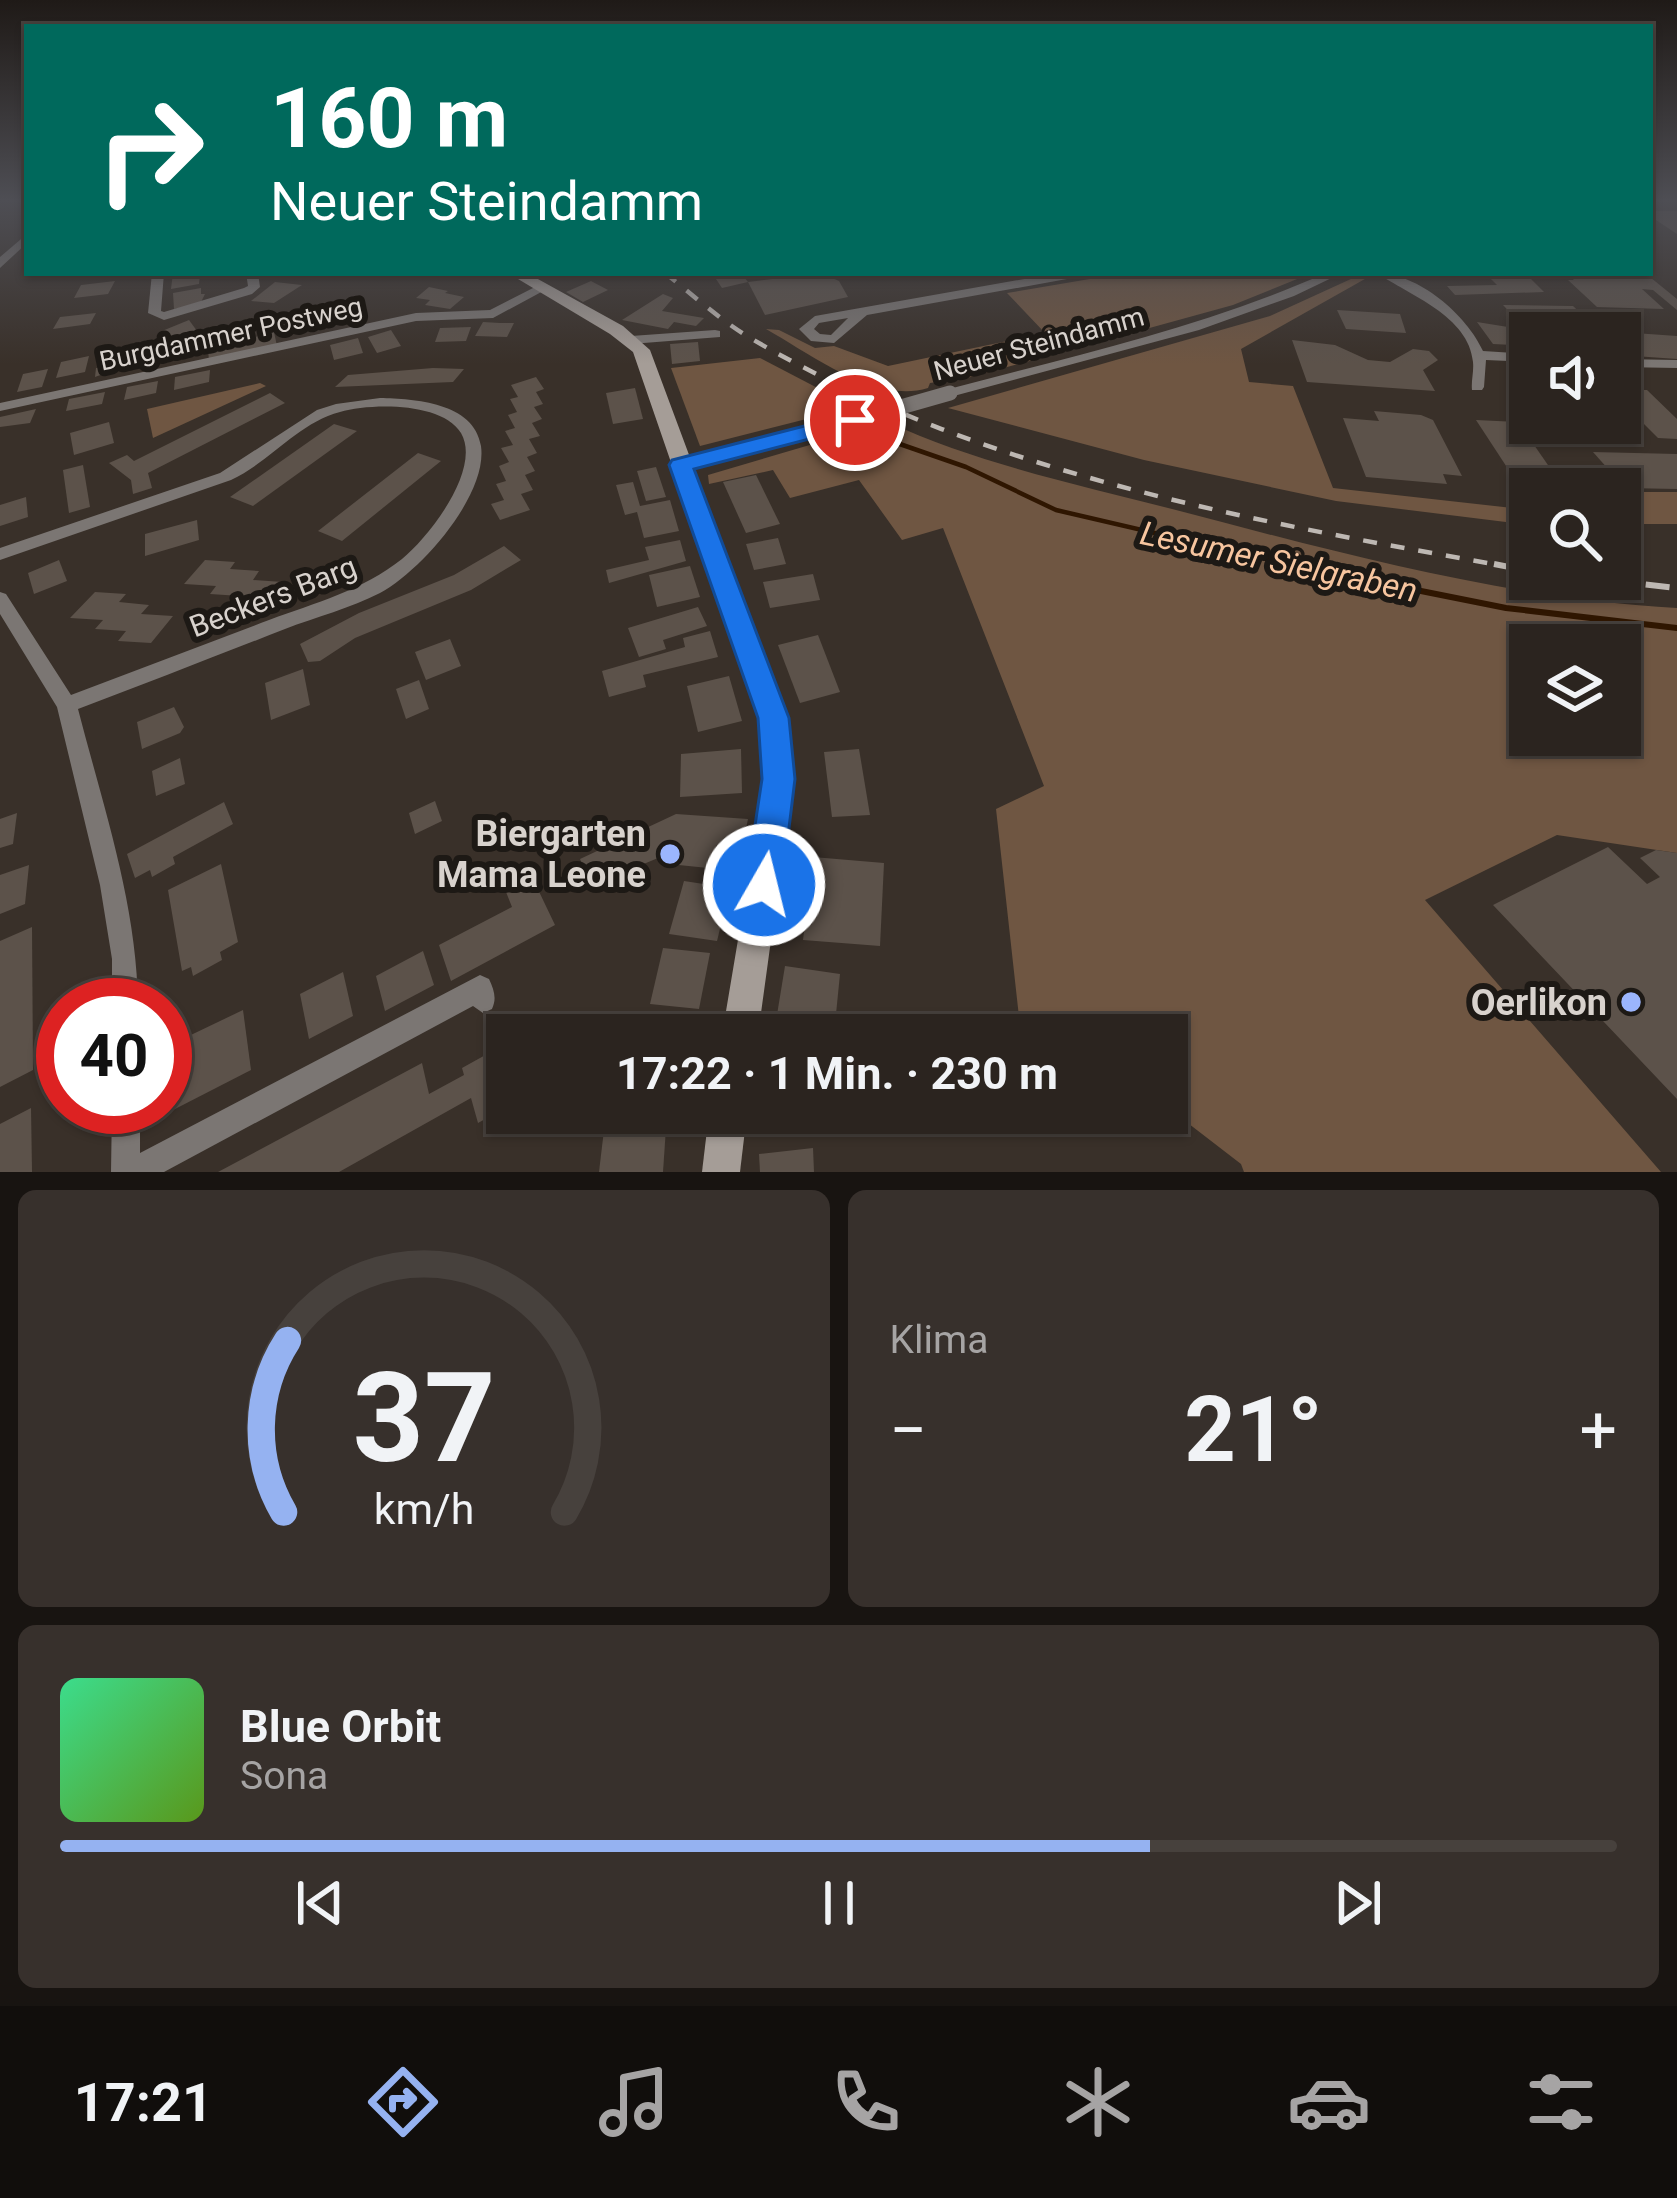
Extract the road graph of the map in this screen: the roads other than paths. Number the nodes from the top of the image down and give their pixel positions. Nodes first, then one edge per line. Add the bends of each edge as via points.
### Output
1 (158, 276) edge
2 (252, 276) edge
3 (520, 276) edge
4 (979, 276) edge
5 (1061, 276) edge
6 (1330, 276) edge
7 (1389, 276) edge
8 (992, 288) junction
9 (539, 290) junction
10 (863, 311) dead end
11 (715, 334) dead end
12 (631, 340) junction
13 (1479, 355) junction
14 (1509, 357) edge
15 (1641, 363) edge
16 (1677, 364) edge
17 (1478, 387) dead end
18 (0, 407) edge
19 (681, 465) junction
20 (0, 554) edge
21 (0, 599) edge
22 (68, 705) junction
23 (125, 978) edge
24 (483, 1000) dead end
25 (743, 1014) edge
26 (128, 1134) edge
27 (726, 1134) edge
28 (130, 1172) edge
29 (721, 1172) edge

1 - 2 street via 154,313 164,316 248,291
3 - 9 street
4 - 8 street
5 - 8 street
6 - 19 street, Neuer Steindamm, bridge via 1218,321
7 - 13 street via 1448,314
8 - 10 street
9 - 12 street
9 - 18 street, Burgdammer Postweg via 494,314 416,317
11 - 12 street
12 - 19 street
13 - 14 street
13 - 17 street
15 - 16 street
19 - 25 street via 773,718 778,779
20 - 22 street, Beckers Barg via 234,472 334,409 448,411 472,432 475,455 444,530 374,589
21 - 22 street
22 - 23 street via 112,885
24 - 28 street via 480,988
26 - 28 street
27 - 29 street

